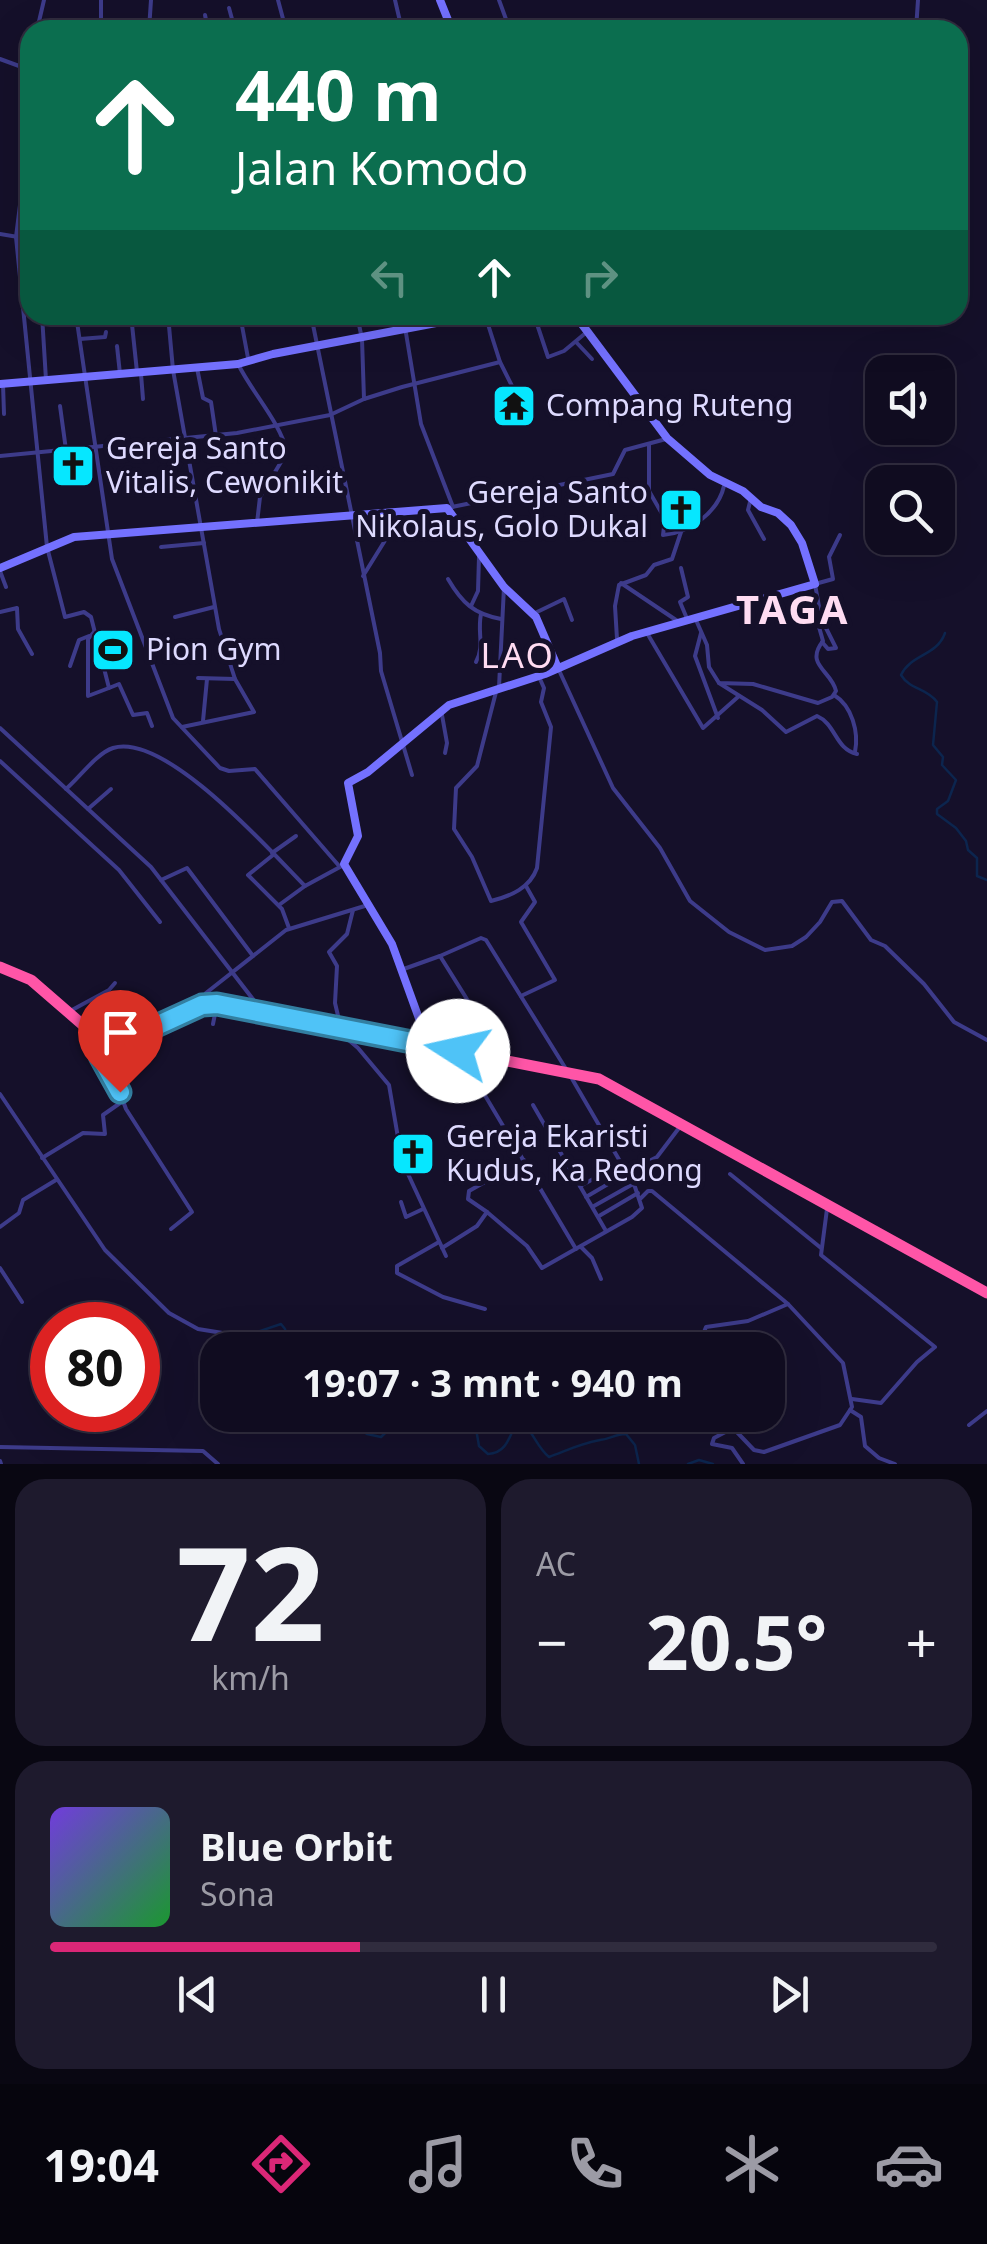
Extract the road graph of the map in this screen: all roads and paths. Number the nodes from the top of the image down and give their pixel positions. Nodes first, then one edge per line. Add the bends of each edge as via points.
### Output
1 (230, 8) dead end
2 (205, 14) dead end
3 (206, 20) edge
4 (233, 20) edge
5 (20, 205) edge
6 (0, 234) edge
7 (16, 237) junction
8 (20, 237) edge
9 (20, 285) edge
10 (23, 325) edge
11 (43, 325) edge
12 (77, 325) edge
13 (132, 325) edge
14 (169, 325) edge
15 (242, 325) edge
16 (313, 325) edge
17 (359, 325) edge
18 (404, 325) edge
19 (434, 325) edge
20 (486, 325) edge
21 (537, 325) edge
22 (584, 325) edge
23 (405, 331) junction
24 (588, 331) junction
25 (106, 332) dead end
26 (362, 339) junction
27 (79, 340) junction
28 (576, 342) junction
29 (117, 346) dead end
30 (316, 346) junction
31 (592, 359) dead end
32 (249, 362) junction
33 (500, 362) junction
34 (238, 364) junction
35 (197, 368) junction
36 (173, 370) junction
37 (139, 372) junction
38 (120, 374) junction
39 (83, 376) junction
40 (46, 380) junction
41 (28, 381) junction
42 (1, 382) edge
43 (416, 384) junction
44 (144, 399) dead end
45 (364, 399) junction
46 (517, 399) dead end
47 (60, 406) dead end
48 (4, 414) dead end
49 (330, 415) junction
50 (277, 425) junction
51 (216, 436) junction
52 (667, 438) junction
53 (186, 439) junction
54 (649, 444) junction
55 (94, 447) junction
56 (66, 450) junction
57 (36, 453) junction
58 (0, 456) edge
59 (725, 482) junction
60 (752, 498) junction
61 (450, 508) junction
62 (398, 511) junction
63 (350, 514) junction
64 (257, 522) junction
65 (200, 526) junction
66 (681, 532) junction
67 (107, 534) junction
68 (840, 535) dead end
69 (764, 539) dead end
70 (204, 543) junction
71 (47, 547) junction
72 (160, 547) dead end
73 (479, 552) junction
74 (681, 568) dead end
75 (0, 570) edge
76 (363, 576) junction
77 (448, 580) dead end
78 (621, 583) junction
79 (814, 584) junction
80 (6, 587) dead end
81 (504, 587) junction
82 (214, 607) junction
83 (470, 608) junction
84 (0, 612) edge
85 (482, 614) junction
86 (533, 614) junction
87 (175, 617) dead end
88 (821, 618) junction
89 (502, 620) junction
90 (572, 620) dead end
91 (688, 622) junction
92 (646, 632) junction
93 (701, 632) junction
94 (92, 634) junction
95 (617, 641) junction
96 (822, 642) junction
97 (32, 654) dead end
98 (476, 662) dead end
99 (70, 666) dead end
100 (558, 668) junction
101 (538, 676) junction
102 (198, 678) dead end
103 (206, 679) junction
104 (235, 679) junction
105 (719, 683) junction
106 (109, 688) junction
107 (498, 690) junction
108 (740, 696) junction
109 (834, 696) junction
110 (441, 710) junction
111 (718, 718) junction
112 (203, 721) junction
113 (152, 726) dead end
114 (184, 726) junction
115 (0, 728) edge
116 (403, 744) junction
117 (445, 753) dead end
118 (0, 762) edge
119 (412, 774) dead end
120 (111, 789) dead end
121 (66, 790) junction
122 (88, 809) junction
123 (296, 836) dead end
124 (273, 854) junction
125 (342, 866) junction
126 (161, 880) junction
127 (305, 886) junction
128 (527, 888) junction
129 (370, 904) junction
130 (279, 905) junction
131 (352, 910) junction
132 (160, 922) dead end
133 (289, 928) junction
134 (254, 956) junction
135 (440, 956) junction
136 (0, 967) edge
137 (401, 970) junction
138 (234, 972) junction
139 (114, 984) dead end
140 (521, 996) junction
141 (217, 1004) junction
142 (202, 1005) junction
143 (69, 1013) junction
144 (265, 1015) junction
145 (213, 1024) dead end
146 (338, 1028) junction
147 (987, 1040) edge
148 (102, 1044) junction
149 (429, 1046) junction
150 (458, 1051) junction
151 (505, 1061) junction
152 (568, 1073) junction
153 (0, 1094) edge
154 (123, 1101) junction
155 (533, 1105) dead end
156 (682, 1124) junction
157 (42, 1158) junction
158 (524, 1160) junction
159 (622, 1164) junction
160 (627, 1172) junction
161 (730, 1174) dead end
162 (56, 1180) junction
163 (633, 1184) junction
164 (580, 1186) junction
165 (640, 1196) junction
166 (586, 1197) junction
167 (400, 1202) dead end
168 (828, 1206) junction
169 (592, 1207) junction
170 (423, 1209) junction
171 (486, 1213) junction
172 (598, 1216) junction
173 (0, 1226) edge
174 (171, 1230) dead end
175 (606, 1232) junction
176 (439, 1242) junction
177 (442, 1248) junction
178 (579, 1248) junction
179 (821, 1248) junction
180 (446, 1256) dead end
181 (0, 1268) edge
182 (601, 1280) dead end
183 (987, 1292) edge
184 (22, 1302) dead end
185 (788, 1304) junction
186 (485, 1309) dead end
187 (217, 1332) edge
188 (704, 1332) edge
189 (852, 1399) junction
190 (850, 1410) junction
191 (987, 1411) edge
192 (969, 1424) dead end
193 (725, 1432) edge
194 (737, 1432) edge
195 (0, 1447) edge
196 (218, 1464) edge
197 (743, 1464) edge
198 (895, 1464) edge

1 - 4 street
2 - 3 street
5 - 7 street
6 - 7 street
7 - 8 street
7 - 9 street
10 - 41 street
11 - 40 street
12 - 27 street
13 - 37 street
14 - 36 street
15 - 32 street
16 - 30 street
17 - 26 street
18 - 23 street
19 - 23 street
20 - 33 street
21 - 28 street via 548,357
22 - 24 street
23 - 26 street
23 - 43 street
24 - 28 street
24 - 52 street
25 - 27 street
26 - 30 street
26 - 45 street
27 - 39 street
28 - 31 street
29 - 38 street
30 - 32 street
30 - 49 street
32 - 34 street
33 - 43 street
33 - 46 street
34 - 35 street
34 - 50 street
35 - 36 street
35 - 51 street via 203,398 212,402
36 - 37 street
36 - 53 street
37 - 38 street
37 - 44 street
38 - 39 street
39 - 40 street
39 - 55 street
40 - 41 street
41 - 42 street
41 - 57 street
42 - 48 street
43 - 45 street
43 - 61 street via 422,427
45 - 49 street
47 - 56 street
49 - 50 street
49 - 63 street
50 - 51 street
50 - 64 street via 287,457 260,497
51 - 53 street
52 - 54 street
52 - 59 street
53 - 55 street
53 - 65 street
54 - 61 street via 625,450 613,474
54 - 66 street via 649,491 666,519 663,534
55 - 56 street
55 - 67 street
56 - 57 street
57 - 58 street
57 - 71 street
59 - 60 street
59 - 66 street via 706,516
60 - 69 street via 748,510
60 - 79 street via 796,531
61 - 62 street
61 - 73 street
62 - 63 street
62 - 76 street
63 - 64 street
63 - 76 street
64 - 65 street
65 - 67 street
65 - 70 street
66 - 78 street via 672,559
67 - 71 street
67 - 114 street via 173,718
68 - 79 street via 829,557 832,579
70 - 72 street
70 - 82 street
71 - 75 street
71 - 94 street via 65,618 86,612
73 - 81 street
73 - 83 street via 478,591
74 - 91 street via 688,597 680,603
75 - 80 street
76 - 116 street
77 - 83 street
78 - 91 street
78 - 95 street
79 - 88 street
79 - 91 street
81 - 86 street
81 - 89 street
82 - 87 street
82 - 104 street
83 - 85 street
84 - 97 street via 18,608 18,629
85 - 89 street
85 - 98 street
86 - 90 street via 564,599
86 - 100 street
88 - 96 street
88 - 96 street via 836,648
89 - 107 street
91 - 92 street
91 - 93 street
92 - 95 street
92 - 111 street via 702,728
93 - 105 street
93 - 111 street via 695,656
94 - 99 street via 79,640
94 - 106 street
94 - 106 street via 88,696
95 - 100 street
96 - 109 street via 816,660 834,683
100 - 101 street
100 - 147 street via 613,788 660,848 690,901 765,950 794,944 818,925 832,902 842,901 871,940 886,946 954,1022
101 - 107 street
101 - 128 street via 551,728 537,868
102 - 103 street
103 - 104 street
103 - 112 street
104 - 112 street via 254,712
105 - 108 street
105 - 109 street via 754,684 818,702
106 - 113 street via 118,684 133,715 148,713
107 - 110 street
107 - 128 street via 475,770 456,788 454,826 489,900
108 - 109 street via 787,733 817,716 825,720 845,750 856,754 846,703
108 - 111 street
110 - 116 street
110 - 117 street
112 - 114 street
114 - 125 street via 220,768 255,769
115 - 121 street
116 - 119 street
116 - 125 street via 347,785 358,836
118 - 132 street via 119,870
120 - 122 street
121 - 122 street
121 - 124 street via 112,749 152,754 219,799
122 - 126 street
123 - 124 street
124 - 127 street
124 - 130 street via 248,875
125 - 127 street
125 - 129 street
126 - 134 street via 188,868
126 - 138 street
127 - 130 street
128 - 140 street via 535,903 521,922 555,980
129 - 131 street
129 - 137 street
130 - 133 street
131 - 133 street
131 - 146 street via 347,934 329,952 338,966
133 - 134 street
134 - 138 street
135 - 137 street
135 - 140 street via 484,938
135 - 151 street
136 - 143 highway via 30,980
137 - 149 street
138 - 142 street via 206,993
138 - 144 street
139 - 143 street
140 - 152 street
141 - 142 highway
141 - 144 highway
141 - 145 street
142 - 148 highway via 114,1045
143 - 148 highway
144 - 146 highway
146 - 149 highway
146 - 170 street via 389,1085 402,1160
148 - 154 street via 100,1056
149 - 150 highway
150 - 151 highway
150 - 158 street
151 - 152 highway
152 - 156 highway via 599,1079
152 - 159 street
153 - 157 street
154 - 157 street via 103,1115 105,1134 83,1133
154 - 174 street via 192,1212
155 - 164 street
156 - 160 street via 656,1157
156 - 168 highway
157 - 162 street
158 - 171 street via 469,1191 468,1199
158 - 178 street
159 - 160 street
159 - 164 street
160 - 163 street
160 - 166 street
161 - 179 street
162 - 173 street via 21,1201 18,1213
162 - 187 street via 105,1250 168,1312
163 - 165 street
163 - 169 street
164 - 166 street
165 - 172 street
165 - 175 street via 639,1212
165 - 185 street via 652,1191
166 - 169 street
167 - 170 street via 406,1217
168 - 179 street
168 - 183 highway
169 - 172 street
170 - 176 street
171 - 177 street
171 - 178 street via 527,1246 541,1268
172 - 175 street
175 - 178 street
176 - 177 street
176 - 186 street via 394,1270 443,1298
177 - 180 street
178 - 182 street via 592,1258
179 - 189 street via 822,1256 935,1347 881,1403
181 - 184 street
185 - 188 street
185 - 189 street via 842,1363
189 - 190 street
190 - 194 street via 840,1425 764,1452
190 - 198 street via 861,1417 865,1446
191 - 192 street
193 - 197 street via 712,1444 732,1448
195 - 196 street via 200,1451

